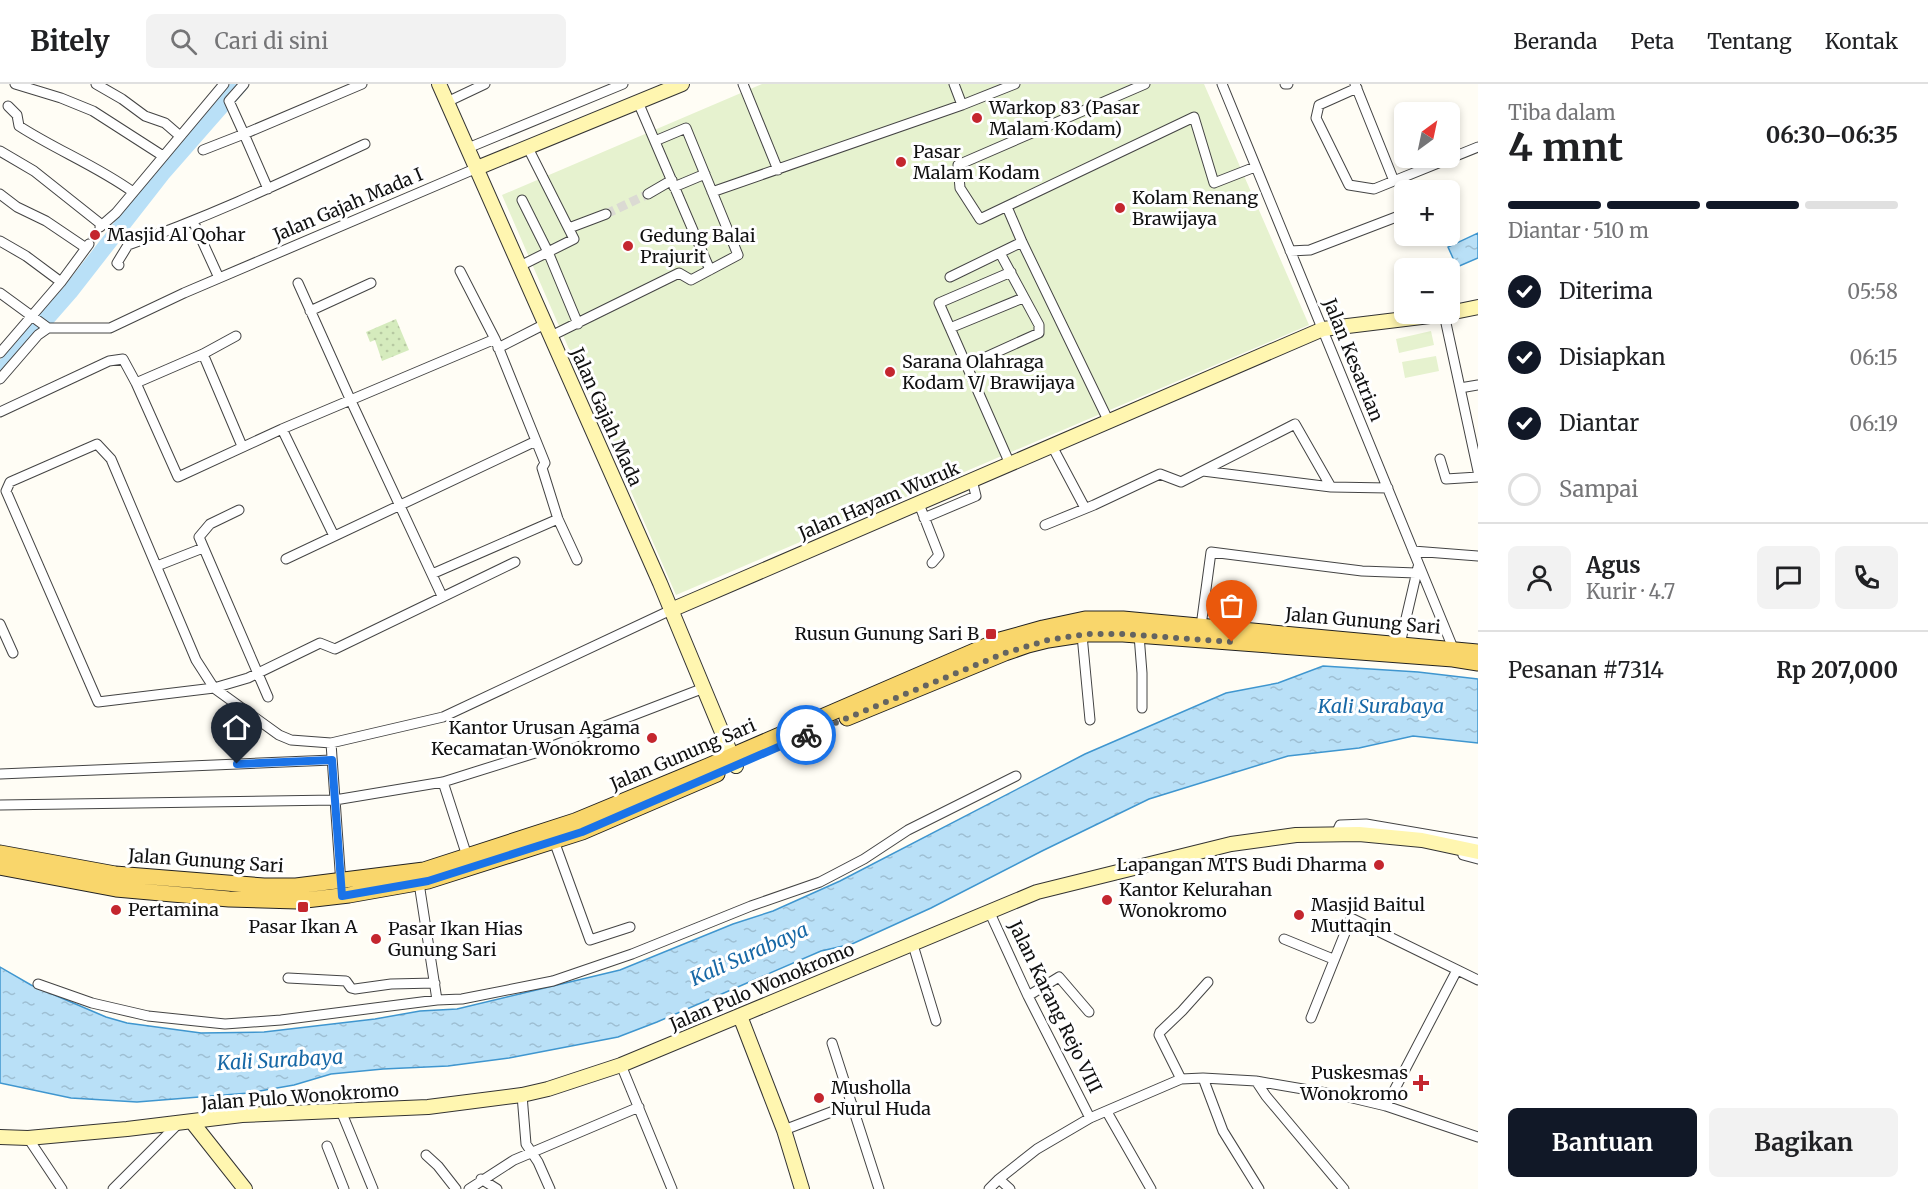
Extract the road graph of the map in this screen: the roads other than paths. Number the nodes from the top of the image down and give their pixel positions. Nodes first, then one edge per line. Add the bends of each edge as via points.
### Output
1 (15, 84) edge
2 (96, 84) edge
3 (244, 84) edge
4 (362, 84) edge
5 (439, 84) edge
6 (485, 84) edge
7 (623, 84) edge
8 (682, 84) edge
9 (743, 84) edge
10 (954, 84) edge
11 (1016, 84) edge
12 (1144, 84) edge
13 (1222, 84) edge
14 (219, 86) edge
15 (1356, 86) edge
16 (656, 89) edge
17 (447, 102) junction
18 (638, 102) junction
19 (962, 105) junction
20 (8, 106) dead end
21 (244, 134) junction
22 (180, 136) junction
23 (655, 141) junction
24 (365, 144) dead end
25 (1478, 147) edge
26 (468, 148) junction
27 (528, 148) junction
28 (202, 150) dead end
29 (0, 151) edge
30 (163, 156) junction
31 (1256, 166) junction
32 (477, 168) junction
33 (778, 170) junction
34 (705, 174) junction
35 (1396, 180) edge
36 (1394, 181) joint
37 (673, 183) junction
38 (268, 189) junction
39 (133, 192) junction
40 (712, 192) junction
41 (0, 194) edge
42 (648, 194) tunnel mouth
43 (522, 200) dead end
44 (1007, 207) junction
45 (606, 214) tunnel mouth
46 (1394, 218) edge
47 (193, 221) junction
48 (569, 228) junction
49 (0, 241) edge
50 (1022, 242) junction
51 (1290, 251) junction
52 (548, 252) junction
53 (1000, 253) junction
54 (118, 265) dead end
55 (520, 266) junction
56 (710, 270) junction
57 (460, 271) dead end
58 (1011, 272) junction
59 (950, 277) dead end
60 (219, 278) junction
61 (61, 282) junction
62 (298, 283) dead end
63 (371, 283) dead end
64 (0, 293) edge
65 (1023, 298) junction
66 (1478, 308) edge
67 (309, 310) junction
68 (1460, 311) edge
69 (34, 317) junction
70 (1394, 320) edge
71 (578, 324) junction
72 (1449, 324) edge
73 (46, 327) junction
74 (950, 328) junction
75 (548, 330) junction
76 (1323, 330) junction
77 (236, 336) dead end
78 (496, 343) junction
79 (0, 353) edge
80 (203, 354) junction
81 (966, 366) junction
82 (0, 379) edge
83 (136, 383) junction
84 (1478, 385) edge
85 (1460, 388) junction
86 (351, 401) junction
87 (0, 412) edge
88 (1109, 422) junction
89 (282, 429) junction
90 (536, 441) junction
91 (1052, 446) junction
92 (242, 447) junction
93 (1440, 459) dead end
94 (1010, 464) junction
95 (1203, 471) junction
96 (1478, 471) edge
97 (1478, 477) edge
98 (972, 480) junction
99 (1331, 487) junction
100 (1388, 488) junction
101 (919, 504) junction
102 (399, 506) junction
103 (1085, 508) junction
104 (239, 510) dead end
105 (924, 518) junction
106 (558, 519) junction
107 (1044, 525) dead end
108 (334, 536) junction
109 (203, 548) junction
110 (1413, 551) junction
111 (1478, 556) edge
112 (286, 559) dead end
113 (577, 560) dead end
114 (515, 562) dead end
115 (932, 563) dead end
116 (157, 566) junction
117 (1418, 568) junction
118 (432, 574) junction
119 (442, 596) junction
120 (671, 610) junction
121 (0, 624) edge
122 (1201, 626) junction
123 (1082, 635) junction
124 (1139, 635) junction
125 (1302, 641) junction
126 (1400, 644) junction
127 (1454, 648) junction
128 (1478, 652) edge
129 (13, 653) dead end
130 (972, 659) junction
131 (1478, 663) edge
132 (258, 674) junction
133 (214, 688) junction
134 (704, 688) junction
135 (268, 698) dead end
136 (1142, 708) dead end
137 (1090, 720) dead end
138 (331, 743) junction
139 (332, 760) junction
140 (734, 761) junction
141 (0, 774) edge
142 (1016, 776) dead end
143 (443, 782) junction
144 (335, 800) junction
145 (0, 805) edge
146 (1336, 834) junction
147 (554, 842) junction
148 (1478, 843) edge
149 (1426, 845) dead end
150 (1478, 852) edge
151 (0, 853) edge
152 (467, 856) junction
153 (1478, 859) edge
154 (0, 867) edge
155 (419, 883) junction
156 (341, 888) junction
157 (989, 911) junction
158 (630, 927) dead end
159 (1284, 939) dead end
160 (913, 945) junction
161 (1334, 959) junction
162 (1457, 970) junction
163 (288, 978) dead end
164 (1478, 980) edge
165 (1208, 982) dead end
166 (435, 983) junction
167 (38, 984) dead end
168 (1028, 996) junction
169 (437, 999) junction
170 (1089, 1012) dead end
171 (740, 1016) junction
172 (1311, 1018) dead end
173 (936, 1021) dead end
174 (832, 1043) dead end
175 (621, 1065) junction
176 (1203, 1078) junction
177 (1181, 1079) junction
178 (1256, 1081) junction
179 (522, 1095) junction
180 (852, 1104) junction
181 (1386, 1106) junction
182 (639, 1107) junction
183 (341, 1111) junction
184 (1087, 1112) junction
185 (1107, 1112) junction
186 (186, 1122) junction
187 (784, 1130) junction
188 (0, 1137) edge
189 (1478, 1137) edge
190 (28, 1138) junction
191 (327, 1146) dead end
192 (530, 1152) junction
193 (426, 1155) dead end
194 (481, 1179) junction
195 (999, 1179) junction
196 (62, 1189) edge
197 (113, 1189) edge
198 (245, 1189) edge
199 (345, 1189) edge
200 (373, 1189) edge
201 (456, 1189) edge
202 (469, 1189) edge
203 (497, 1189) edge
204 (550, 1189) edge
205 (672, 1189) edge
206 (802, 1189) edge
207 (879, 1189) edge
208 (989, 1189) edge
209 (1010, 1189) edge
210 (1151, 1189) edge
211 (1259, 1189) edge
212 (1344, 1189) edge

1 - 30 street via 93,111
2 - 22 street via 146,116 165,123
3 - 21 street via 230,101
4 - 21 street
5 - 17 street, Jalan Gajah Mada
6 - 17 street
7 - 26 street
8 - 16 street
9 - 33 street
10 - 19 street
11 - 19 street
12 - 44 street via 958,165 960,188 980,219
13 - 31 street, Jalan Kesatrian
14 - 22 street
15 - 36 street
15 - 36 street via 1319,105 1316,118 1349,185 1374,189
16 - 18 street
17 - 26 street, Jalan Gajah Mada
18 - 23 street
18 - 27 street
19 - 33 street
20 - 39 street via 16,112 19,126
21 - 28 street
21 - 38 street
22 - 30 street
23 - 34 street via 686,128
23 - 37 street
24 - 38 street
25 - 35 street
26 - 32 street, Jalan Gajah Mada
27 - 32 street
27 - 48 street
29 - 39 street via 34,171 101,226
30 - 39 street
31 - 44 street via 1214,183 1194,117
31 - 51 street, Jalan Kesatrian
32 - 55 street, Jalan Gajah Mada
32 - 60 street, Jalan Gajah Mada I
33 - 40 street
34 - 37 street
34 - 40 street
37 - 42 street
37 - 56 street
38 - 47 street
40 - 56 street via 738,255
41 - 61 street via 88,246
43 - 52 street
44 - 50 street
45 - 48 street
46 - 51 street via 1310,250
47 - 54 street via 128,245
47 - 60 street
48 - 52 street via 574,239
49 - 61 street
50 - 53 street
50 - 88 street
51 - 76 street, Jalan Kesatrian
52 - 55 street
52 - 71 street
53 - 58 street
53 - 59 street
55 - 75 street, Jalan Gajah Mada
56 - 71 street via 691,280 679,273
57 - 78 street
58 - 65 street
58 - 74 street via 939,303
60 - 73 street, Jalan Gajah Mada I via 110,328
61 - 69 street
62 - 67 street
63 - 67 street
64 - 69 street
65 - 74 street
65 - 81 street via 1039,325 1039,333
66 - 68 street, Jalan Hayam Wuruk
67 - 86 street
69 - 73 street
69 - 79 street
70 - 76 street, Jalan Hayam Wuruk
71 - 75 street
72 - 85 street
73 - 82 street
74 - 81 street
75 - 78 street
75 - 120 street, Jalan Gajah Mada
76 - 88 street, Jalan Hayam Wuruk
76 - 100 street, Jalan Kesatrian
77 - 80 street
78 - 86 street
78 - 90 street
80 - 83 street
80 - 92 street
81 - 94 street
83 - 87 street via 123,359 109,361
83 - 92 street via 178,477
84 - 85 street
85 - 96 street
86 - 89 street
86 - 102 street
88 - 91 street, Jalan Hayam Wuruk
89 - 92 street
89 - 108 street
90 - 102 street
90 - 106 street
91 - 94 street, Jalan Hayam Wuruk
91 - 103 street
93 - 97 street via 1446,479
94 - 98 street, Jalan Hayam Wuruk
95 - 99 street
95 - 99 street via 1295,424
95 - 103 street via 1181,482 1160,474
98 - 101 street, Jalan Hayam Wuruk
98 - 105 street via 976,496
99 - 100 street
100 - 110 street, Jalan Kesatrian
101 - 105 street
101 - 120 street, Jalan Hayam Wuruk
102 - 108 street
102 - 118 street
103 - 107 street
104 - 109 street via 210,524 199,537
105 - 115 street via 939,555
106 - 113 street
106 - 118 street
108 - 112 street
109 - 116 street
109 - 132 street
110 - 111 street
110 - 117 street, Jalan Kesatrian
114 - 119 street
116 - 133 street via 196,660
116 - 133 street via 111,459 97,444 10,482 6,491 98,702
117 - 122 street via 1362,571 1211,552
117 - 126 street
117 - 127 street, Jalan Kesatrian
118 - 119 street
119 - 132 street via 335,649 320,643
120 - 134 street, Jalan Gajah Mada
120 - 138 street, Jalan Hayam Wuruk via 443,717
121 - 129 street
122 - 125 main road, Jalan Gunung Sari
122 - 130 main road, Jalan Gunung Sari via 1085,620 1020,634
123 - 124 main road, Jalan Gunung Sari
123 - 130 main road, Jalan Gunung Sari
123 - 137 street
124 - 125 main road, Jalan Gunung Sari
124 - 136 street
125 - 126 main road, Jalan Gunung Sari
125 - 131 main road, Jalan Gunung Sari
126 - 127 main road, Jalan Gunung Sari
127 - 128 main road, Jalan Gunung Sari
130 - 140 main road, Jalan Gunung Sari
132 - 133 street
132 - 135 street
133 - 138 street, Jalan Hayam Wuruk via 279,735 291,740
134 - 140 street, Jalan Gajah Mada
134 - 143 street via 532,754
138 - 139 street
139 - 141 street
139 - 144 street
140 - 147 main road, Jalan Gunung Sari
140 - 152 main road, Jalan Gunung Sari via 575,821
142 - 169 street via 908,830 820,882 553,981 462,999
143 - 144 street
143 - 152 street
144 - 145 street
144 - 156 street
146 - 148 street, Jalan Pulo Wonokromo via 1340,825 1366,824
146 - 150 street, Jalan Pulo Wonokromo via 1422,840
146 - 157 street, Jalan Pulo Wonokromo via 1232,844 1037,892
147 - 155 main road, Jalan Gunung Sari
147 - 158 street via 590,940
149 - 153 street
151 - 156 main road, Jalan Gunung Sari via 115,874
152 - 156 main road, Jalan Gunung Sari
154 - 156 main road, Jalan Gunung Sari via 116,889 229,899 297,901
155 - 156 main road, Jalan Gunung Sari
155 - 166 street
157 - 160 street, Jalan Pulo Wonokromo
157 - 168 street, Jalan Karang Rejo VIII
159 - 161 street
160 - 171 street, Jalan Pulo Wonokromo
160 - 173 street
161 - 162 street via 1353,918
161 - 172 street
162 - 164 street
162 - 181 street
163 - 166 street via 346,981 355,989
165 - 177 street via 1159,1035
166 - 169 street
167 - 169 street via 92,1003 148,1016 207,1023 281,1020
168 - 170 street via 1059,977
168 - 184 street, Jalan Karang Rejo VIII
171 - 175 street, Jalan Pulo Wonokromo
171 - 187 street
174 - 180 street
175 - 179 street, Jalan Pulo Wonokromo
175 - 182 street
176 - 177 street
176 - 178 street
176 - 211 street via 1223,1131
177 - 185 street
178 - 181 street
178 - 212 street
179 - 183 street, Jalan Pulo Wonokromo via 428,1107
179 - 192 street via 524,1136
180 - 187 street
180 - 207 street
181 - 189 street
182 - 192 street
182 - 205 street
183 - 186 street, Jalan Pulo Wonokromo via 242,1115
183 - 200 street
184 - 185 street
184 - 195 street
185 - 210 street
186 - 190 street, Jalan Pulo Wonokromo
186 - 197 street
186 - 198 street
187 - 206 street
188 - 190 street, Jalan Pulo Wonokromo
190 - 196 street
191 - 199 street
192 - 194 street
192 - 204 street
193 - 201 street
194 - 202 street
194 - 203 street
195 - 208 street
195 - 209 street

